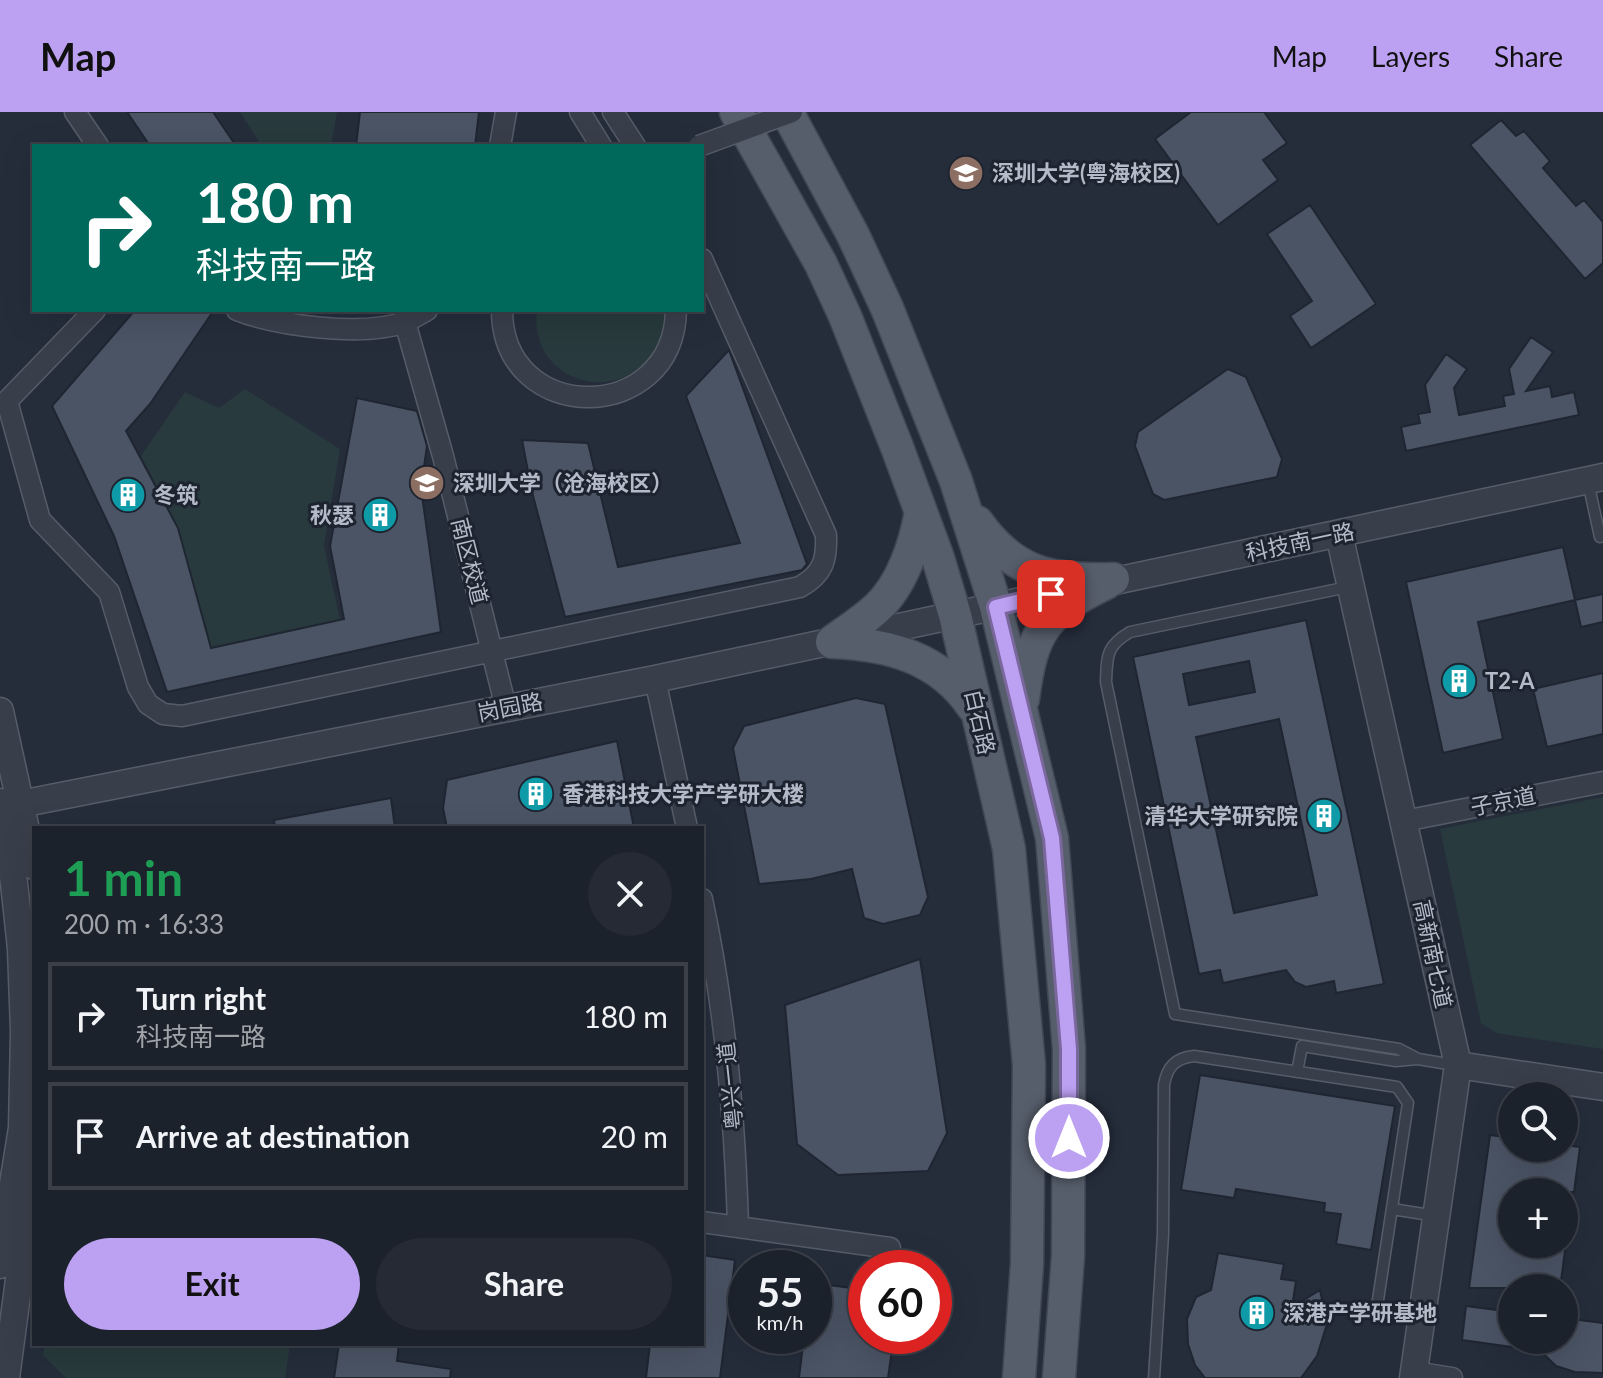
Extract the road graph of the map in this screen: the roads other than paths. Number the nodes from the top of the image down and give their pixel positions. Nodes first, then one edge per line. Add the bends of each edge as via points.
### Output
1 (75, 112) edge
2 (506, 112) edge
3 (580, 112) edge
4 (613, 112) edge
5 (736, 112) edge
6 (789, 112) edge
7 (97, 144) edge
8 (500, 144) edge
9 (600, 144) edge
10 (634, 144) edge
11 (704, 144) edge
12 (704, 263) edge
13 (93, 312) edge
14 (242, 312) edge
15 (423, 312) edge
16 (502, 312) edge
17 (676, 312) edge
18 (405, 322) junction
19 (1595, 479) edge
20 (964, 504) junction
21 (921, 512) junction
22 (1339, 534) junction
23 (1603, 536) edge
24 (1113, 579) junction
25 (1350, 587) junction
26 (996, 607) junction
27 (955, 615) junction
28 (832, 642) junction
29 (492, 651) junction
30 (655, 679) junction
31 (506, 708) junction
32 (1021, 710) junction
33 (0, 711) edge
34 (978, 713) junction
35 (1603, 782) edge
36 (6, 806) edge
37 (1404, 821) junction
38 (687, 826) edge
39 (32, 862) edge
40 (704, 908) edge
41 (1418, 1059) junction
42 (1458, 1065) junction
43 (1297, 1072) junction
44 (1603, 1087) edge
45 (19, 1127) edge
46 (32, 1181) edge
47 (1392, 1209) junction
48 (1436, 1216) junction
49 (704, 1222) edge
50 (738, 1227) junction
51 (890, 1248) dead end
52 (0, 1265) edge
53 (1376, 1313) dead end
54 (1413, 1375) edge
55 (6, 1378) edge
56 (1019, 1378) edge
57 (1059, 1378) edge
58 (1154, 1378) edge
59 (1452, 1378) edge

1 - 7 street
2 - 8 street
3 - 9 street
4 - 10 street
5 - 21 main road, 白石路 via 821,264
6 - 11 street, bridge
6 - 20 main road, 白石路 via 887,308
12 - 29 street via 826,535 827,559 816,578 800,587
13 - 29 street via 7,401 40,520 109,592 148,704 163,714 203,713
14 - 18 street via 296,325 365,328
15 - 18 street
16 - 17 street via 507,342 523,369 549,389 595,398 635,385 657,365 673,335
18 - 29 street, 南区校道
19 - 22 street, 科技南一路
19 - 23 lane
20 - 24 main road via 987,536 1017,563 1078,580
20 - 26 main road, 白石路
21 - 27 main road, 白石路
21 - 28 main road via 892,589 879,607
22 - 24 street, 科技南一路
22 - 25 street, 高新南七道
24 - 26 street, 科技南一路
24 - 32 main road via 1052,616 1033,650
25 - 37 street, 高新南七道
25 - 41 lane via 1130,632 1114,641 1106,682 1175,1014 1399,1049
26 - 27 street, 岗园路
26 - 32 main road, 白石路
27 - 28 street, 岗园路
27 - 34 main road, 白石路
28 - 30 street, 岗园路
28 - 34 main road via 886,647 925,662 962,690
29 - 31 street, 南区校道
30 - 31 street, 岗园路
30 - 38 street
31 - 36 street, 岗园路
32 - 57 main road, 白石路 via 1052,838 1069,1049 1068,1256
33 - 36 street
34 - 56 main road, 白石路 via 1009,849 1029,1065 1027,1264
35 - 37 street, 子京道
36 - 39 street
36 - 45 street via 21,949
37 - 42 street, 高新南七道
40 - 50 street, 粤兴一道 via 735,1125
41 - 42 lane
41 - 43 lane via 1396,1061 1302,1046
42 - 44 street
42 - 48 street, 高新南七道
43 - 47 lane via 1397,1087 1408,1103
43 - 58 lane via 1194,1056 1178,1060 1166,1074
45 - 52 street
46 - 55 street
47 - 48 lane
47 - 53 lane
48 - 54 street, 高新南七道
49 - 50 street
50 - 51 street
54 - 59 street

